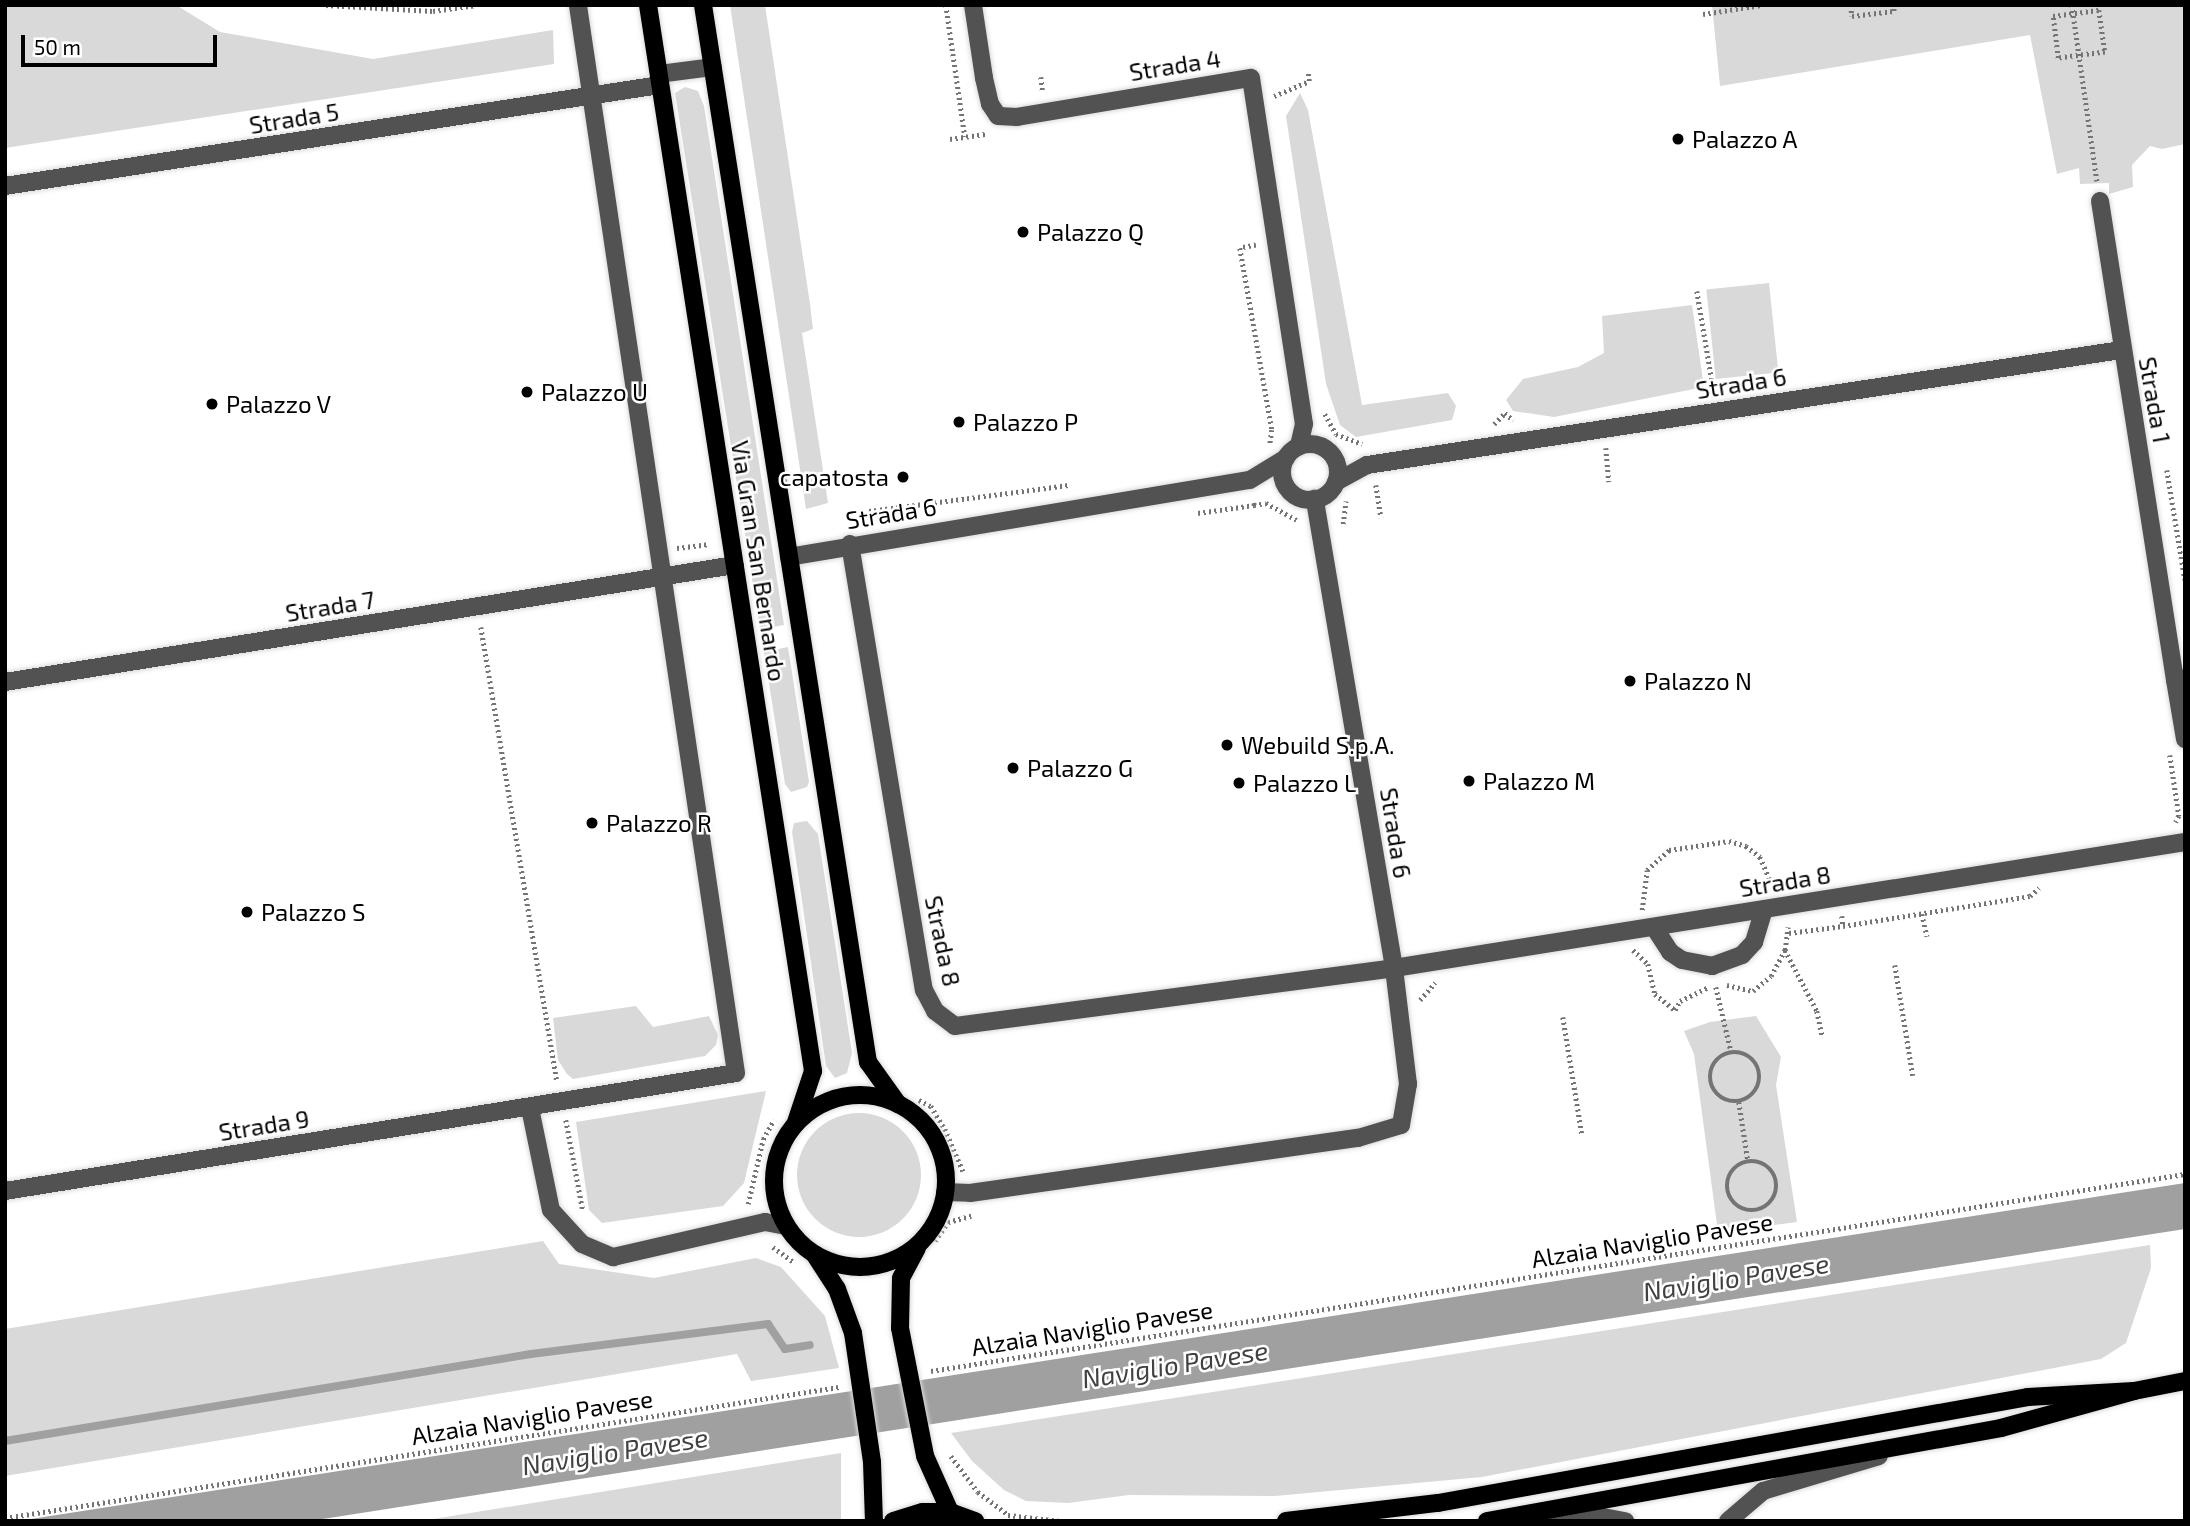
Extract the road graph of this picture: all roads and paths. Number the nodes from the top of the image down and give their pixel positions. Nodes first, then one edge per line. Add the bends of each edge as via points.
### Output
1 (326, 5) edge
2 (477, 5) edge
3 (578, 5) edge
4 (648, 5) edge
5 (703, 5) edge
6 (946, 5) edge
7 (973, 5) edge
8 (1760, 5) edge
9 (1851, 5) edge
10 (1893, 5) edge
11 (2071, 5) edge
12 (2073, 13) junction
13 (1703, 14) dead end
14 (2079, 55) junction
15 (713, 66) junction
16 (1308, 72) dead end
17 (659, 80) junction
18 (590, 97) junction
19 (1276, 110) dead end
20 (965, 138) dead end
21 (5, 186) edge
22 (2100, 201) joint
23 (1259, 231) dead end
24 (1697, 290) dead end
25 (2121, 350) junction
26 (1728, 394) dead end
27 (1702, 399) dead end
28 (1319, 402) dead end
29 (1715, 404) junction
30 (1525, 422) dead end
31 (1490, 427) dead end
32 (1300, 450) junction
33 (1332, 454) junction
34 (1367, 464) junction
35 (1250, 480) junction
36 (1342, 488) junction
37 (1291, 491) junction
38 (1315, 499) junction
39 (1186, 515) dead end
40 (1381, 518) dead end
41 (870, 521) dead end
42 (858, 522) dead end
43 (1343, 528) dead end
44 (850, 544) junction
45 (789, 557) junction
46 (735, 565) junction
47 (662, 578) junction
48 (494, 623) dead end
49 (2180, 679) edge
50 (5, 682) edge
51 (2176, 741) edge
52 (2170, 828) dead end
53 (2185, 842) edge
54 (1697, 846) junction
55 (1699, 855) dead end
56 (1774, 889) dead end
57 (1764, 909) junction
58 (1642, 910) dead end
59 (1922, 914) dead end
60 (1843, 926) dead end
61 (1654, 927) junction
62 (1789, 933) dead end
63 (1927, 936) dead end
64 (1785, 950) dead end
65 (1415, 964) junction
66 (1895, 965) dead end
67 (1394, 968) junction
68 (1715, 982) dead end
69 (1419, 1001) dead end
70 (1563, 1017) dead end
71 (1822, 1035) dead end
72 (1731, 1051) junction
73 (1913, 1076) dead end
74 (904, 1100) junction
75 (564, 1102) junction
76 (1739, 1102) junction
77 (530, 1108) junction
78 (796, 1122) junction
79 (1582, 1134) dead end
80 (1748, 1161) junction
81 (2185, 1174) edge
82 (5, 1191) edge
83 (945, 1192) junction
84 (970, 1193) junction
85 (584, 1222) dead end
86 (786, 1226) junction
87 (926, 1246) junction
88 (815, 1255) junction
89 (925, 1361) dead end
90 (921, 1375) junction
91 (2185, 1381) edge
92 (861, 1385) junction
93 (2134, 1391) junction
94 (1918, 1444) junction
95 (950, 1513) junction
96 (5, 1518) edge
97 (874, 1521) edge
98 (893, 1521) edge
99 (975, 1521) edge
100 (1286, 1521) edge
101 (1487, 1521) edge
102 (1553, 1521) edge
103 (1625, 1521) edge
104 (1728, 1521) edge

1 - 2 path via 433,11
3 - 18 street
4 - 17 main road, Via Gran San Bernardo
5 - 15 main road, Via Gran San Bernardo
6 - 20 path
7 - 32 street, Strada 4 via 984,78 998,116 1017,117 1251,78 1304,424
8 - 13 path
9 - 10 path via 1852,16 1894,12
11 - 12 path
12 - 14 path
12 - 14 path via 2053,16 2058,58
12 - 14 path via 2099,10 2105,52
14 - 22 path
15 - 17 street, Strada 5
15 - 45 main road, Via Gran San Bernardo
16 - 19 path via 1309,81 1274,96
17 - 18 street, Strada 5
17 - 46 main road, Via Gran San Bernardo
18 - 21 street, Strada 5
18 - 47 street
22 - 25 street, Strada 1
23 - 35 path via 1261,245 1240,248 1272,430 1262,457 1248,462
24 - 29 path
25 - 29 street, Strada 6
25 - 49 street, Strada 1
26 - 29 path
27 - 29 path
28 - 34 path via 1336,434 1365,445
29 - 34 street, Strada 6
30 - 31 path via 1505,413
32 - 33 street, Strada 4
32 - 35 street, Strada 6
32 - 37 street, Strada 4 via 1283,476
33 - 34 street, Strada 6
33 - 36 street
34 - 36 street, Strada 6
34 - 40 path via 1370,483 1376,483
35 - 37 street, Strada 6
35 - 39 path via 1254,505
35 - 44 street, Strada 6
36 - 38 street
36 - 43 path
37 - 38 street
38 - 67 street, Strada 6
41 - 42 path
44 - 45 street, Strada 6
44 - 67 street, Strada 8 via 924,990 945,1019 955,1026 974,1025
45 - 74 main road, Via Gran San Bernardo via 868,1062
46 - 47 street, Strada 7
46 - 78 main road, Via Gran San Bernardo via 813,1071
47 - 50 street, Strada 7
47 - 75 street, Strada 9 via 736,1073
48 - 75 path via 481,625
49 - 51 street
51 - 52 path via 2179,816
53 - 57 street, Strada 8
54 - 55 path
54 - 56 path via 1729,841 1746,846 1760,857
54 - 58 path via 1657,857 1642,887
57 - 61 street, Strada 8
57 - 61 street via 1754,942 1742,955 1712,966 1682,960
59 - 63 path
60 - 62 path
61 - 65 street, Strada 8
64 - 71 path via 1817,1011
65 - 67 street, Strada 8
65 - 69 path
66 - 73 path
67 - 84 street via 1408,1084 1401,1125 1358,1138
68 - 72 path
70 - 79 path
72 - 76 path via 1748,1055 1759,1068 1759,1086
72 - 76 path via 1717,1059 1709,1081 1723,1100
74 - 78 main road via 844,1096 818,1105
74 - 83 main road via 936,1140 944,1165
74 - 84 path via 930,1106
75 - 77 street, Strada 9
75 - 85 path
76 - 80 path
77 - 82 street, Strada 9
77 - 86 street via 551,1210 582,1244 613,1256 765,1222
78 - 86 main road via 781,1145 774,1172 776,1200
80 - 80 path via 1734,1168 1727,1189 1740,1209 1756,1212 1776,1195 1776,1178 1765,1164
81 - 90 path, Alzaia Naviglio Pavese
83 - 84 street
83 - 87 main road
84 - 87 path via 972,1215 948,1222
86 - 88 main road
87 - 88 main road via 866,1267 840,1265
87 - 90 main road via 901,1278 900,1328
88 - 92 main road via 837,1289 853,1333
89 - 90 path
90 - 95 main road via 925,1456
91 - 93 main road
92 - 96 path, Alzaia Naviglio Pavese
92 - 97 main road via 872,1462
93 - 94 main road via 2012,1425
93 - 100 main road via 2028,1397 1438,1503
94 - 101 main road
94 - 104 street via 1763,1491
95 - 98 main road via 923,1512
95 - 99 main road
102 - 103 street via 1593,1515

